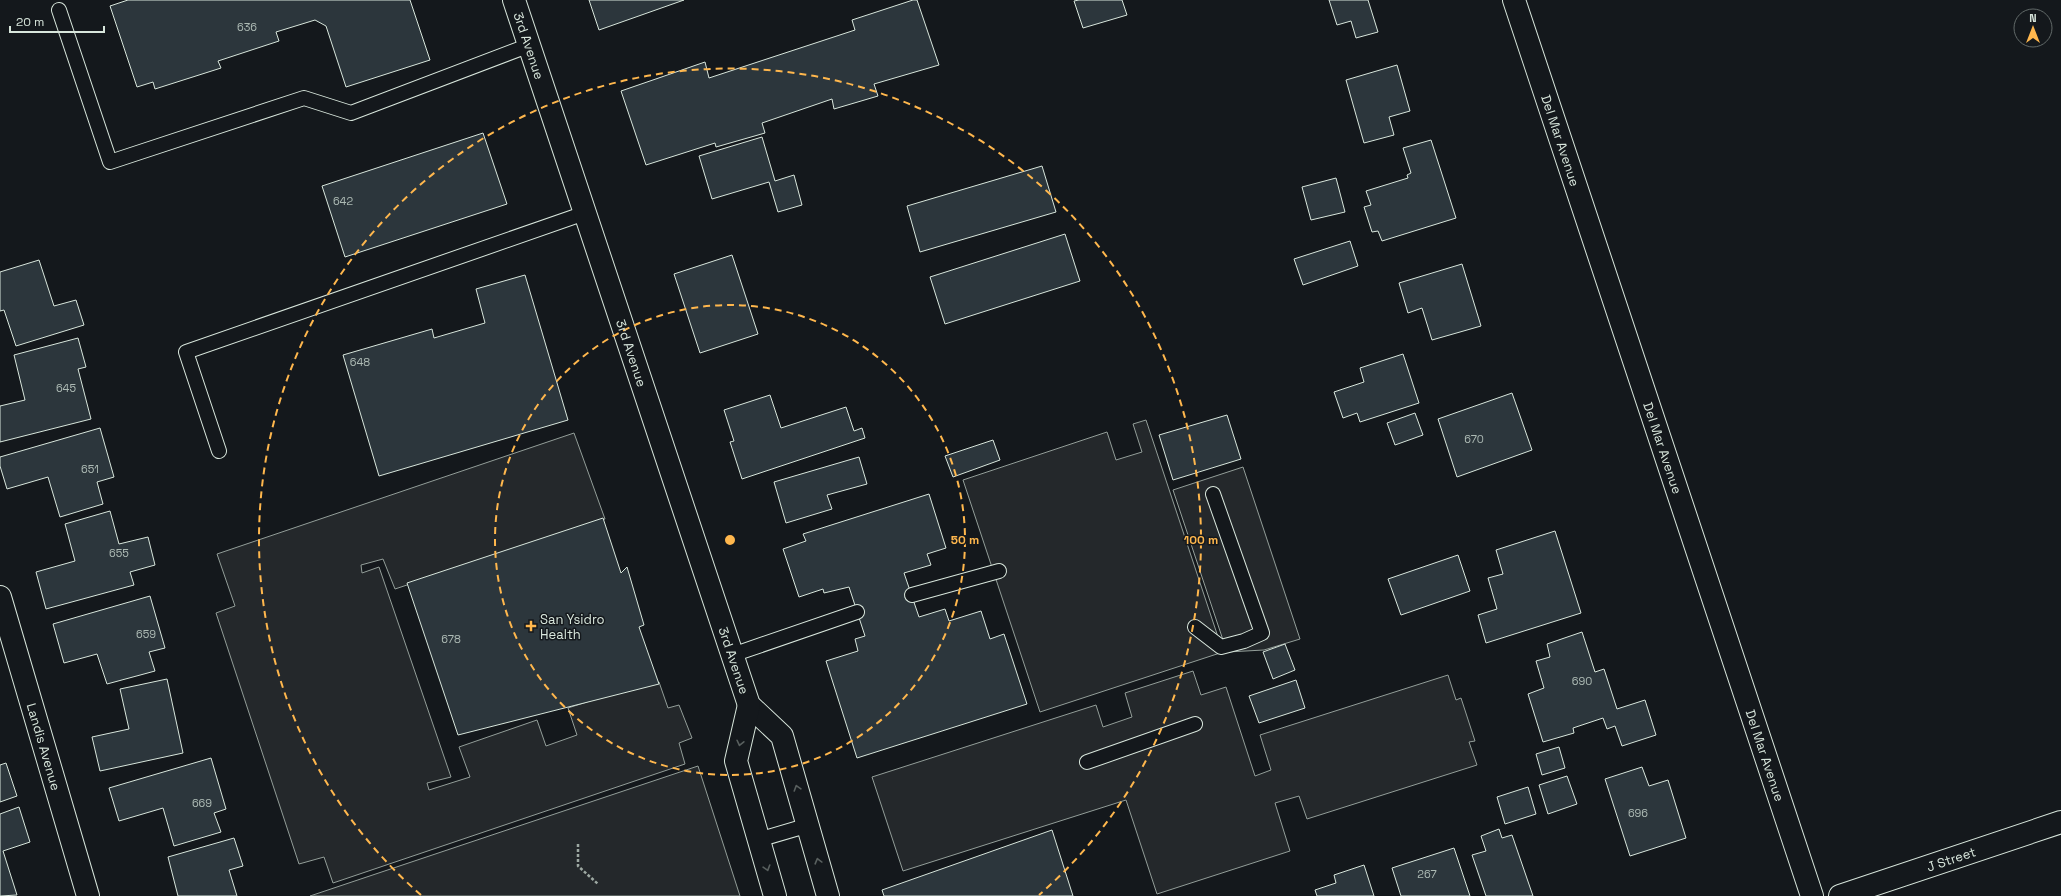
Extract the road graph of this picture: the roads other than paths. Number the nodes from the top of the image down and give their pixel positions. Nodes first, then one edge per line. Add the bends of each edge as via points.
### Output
1 (514, 0) edge
2 (1514, 0) edge
3 (59, 10) dead end
4 (530, 45) junction
5 (585, 213) junction
6 (219, 451) dead end
7 (1213, 494) dead end
8 (999, 571) dead end
9 (912, 595) dead end
10 (0, 597) edge
11 (857, 612) dead end
12 (1196, 627) dead end
13 (732, 655) junction
14 (749, 705) junction
15 (1195, 724) dead end
16 (1087, 762) dead end
17 (2061, 822) edge
18 (809, 825) junction
19 (758, 840) junction
20 (88, 896) edge
21 (775, 896) edge
22 (828, 896) edge
23 (1812, 896) edge
24 (1840, 896) edge

1 - 4 street, 3rd Avenue
2 - 23 street, Del Mar Avenue
3 - 4 lane via 110,162 304,98 351,113
4 - 5 street, 3rd Avenue
5 - 6 lane via 186,352
5 - 13 street, 3rd Avenue
7 - 12 lane via 1262,633 1221,647
8 - 9 lane
10 - 20 street, Landis Avenue
11 - 13 lane
13 - 14 street, 3rd Avenue
18 -> 14 street, 3rd Avenue via 782,736
14 -> 19 street, 3rd Avenue via 736,761
15 - 16 lane
17 - 24 street, J Street
18 - 19 lane
22 -> 18 street, 3rd Avenue
19 -> 21 street, 3rd Avenue

